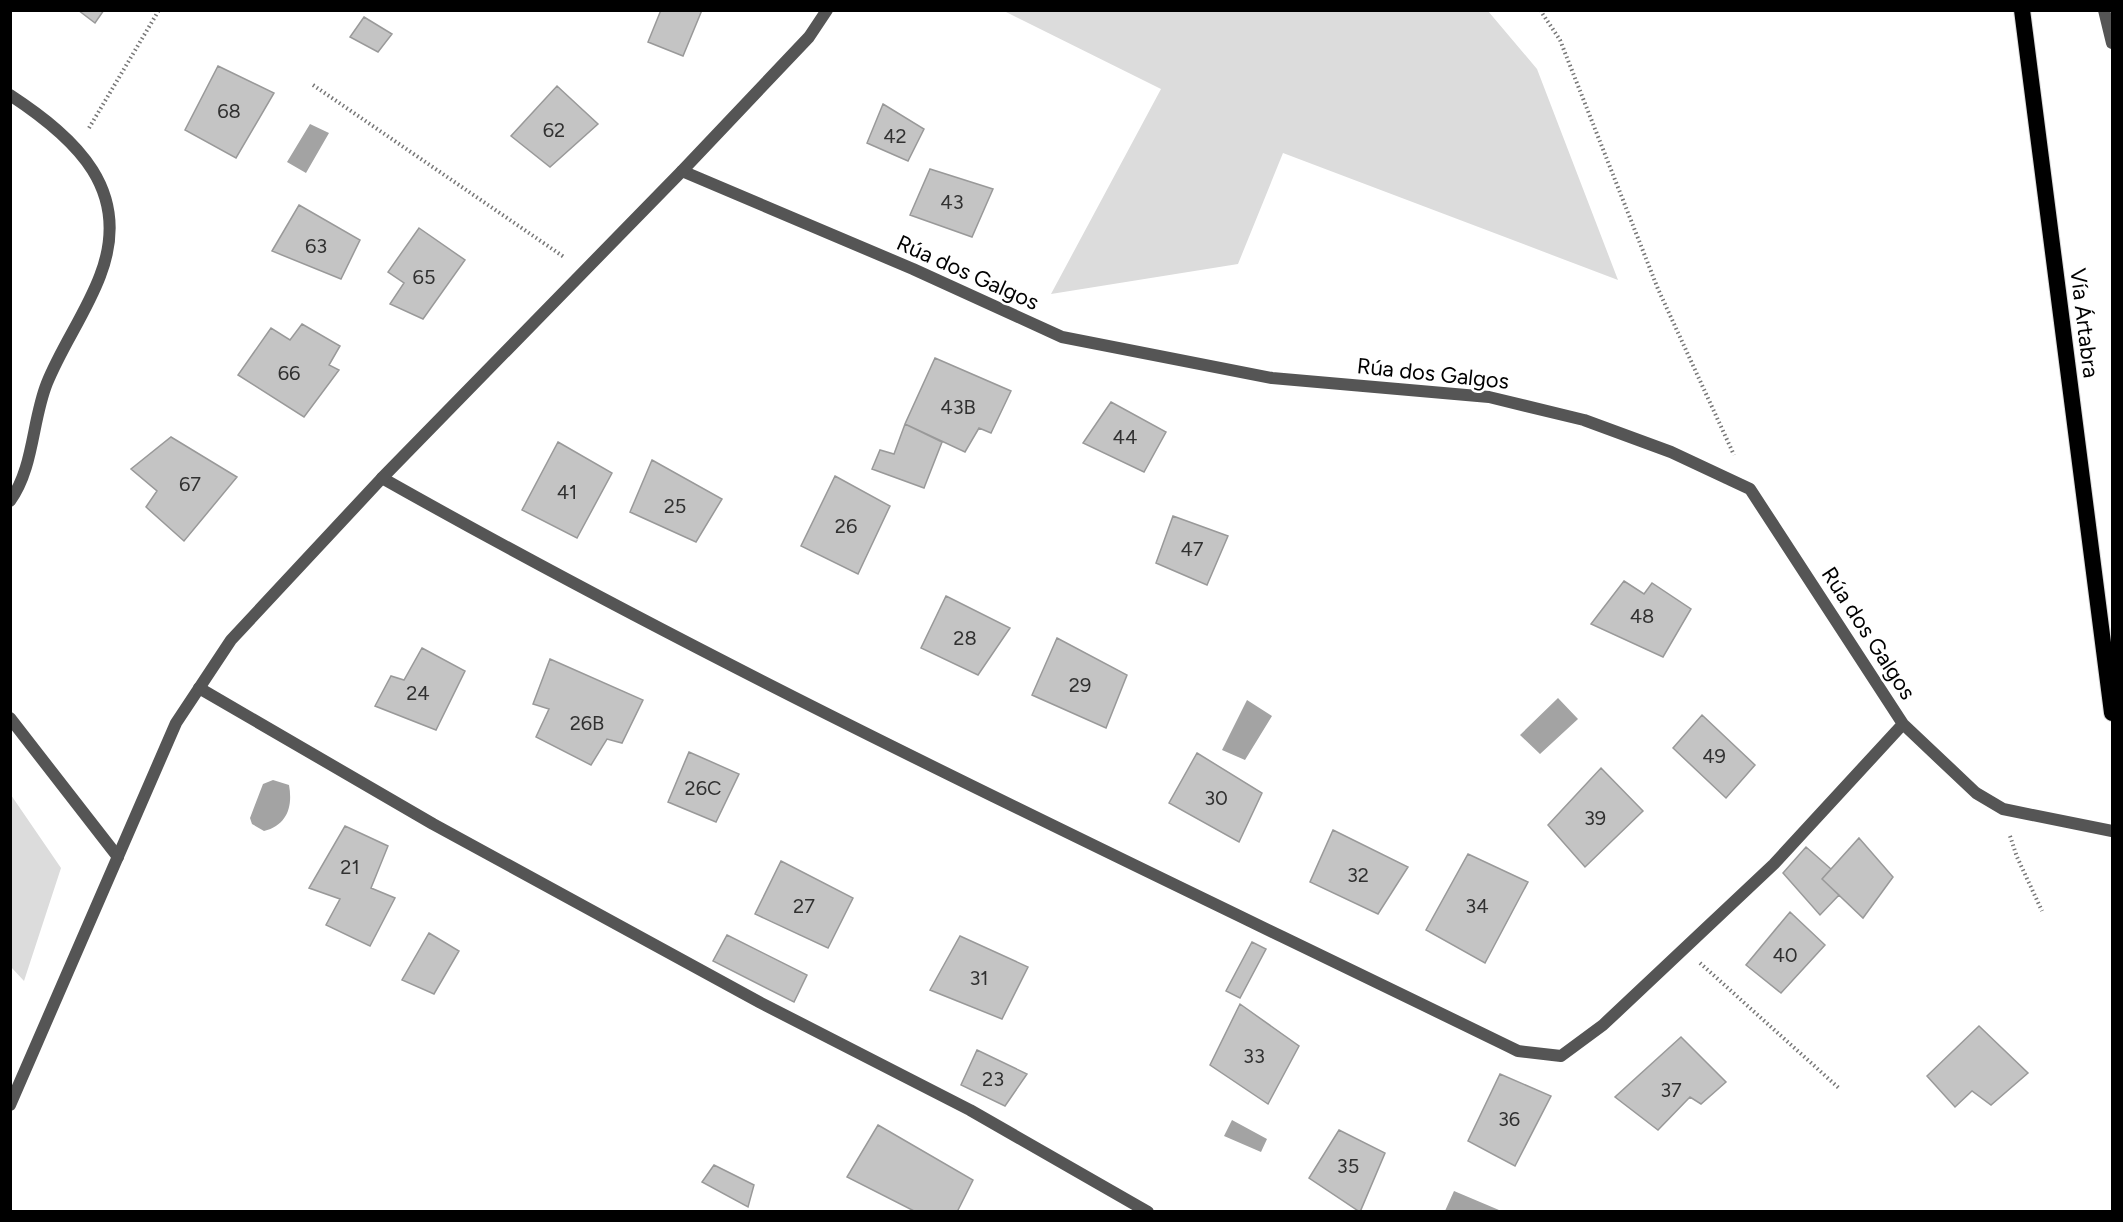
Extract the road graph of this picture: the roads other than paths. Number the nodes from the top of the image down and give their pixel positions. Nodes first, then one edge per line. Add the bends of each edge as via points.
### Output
1 (827, 10) edge
2 (2022, 10) edge
3 (2104, 10) edge
4 (2112, 43) edge
5 (10, 95) edge
6 (682, 171) junction
7 (382, 478) junction
8 (10, 501) edge
9 (199, 688) junction
10 (2112, 713) edge
11 (10, 718) edge
12 (1903, 724) junction
13 (2112, 831) edge
14 (118, 857) junction
15 (10, 1105) edge
16 (1148, 1212) edge

1 - 6 street via 809,37
2 - 10 highway, Vía Ártabra
3 - 4 street
5 - 8 street via 77,148 102,183 110,207 111,241 100,278 57,357 24,470
6 - 7 street
6 - 12 street, Rúa dos Galgos via 1062,337 1272,378 1489,397 1584,420 1671,452 1750,489
7 - 9 street via 231,640
7 - 12 street via 524,558 944,774 1518,1051 1562,1056 1602,1025 1774,864
9 - 14 street via 176,723
9 - 16 street via 443,829 761,1003 970,1110
11 - 14 street
12 - 13 street, Rúa dos Galgos via 1976,793 2003,809
14 - 15 street

